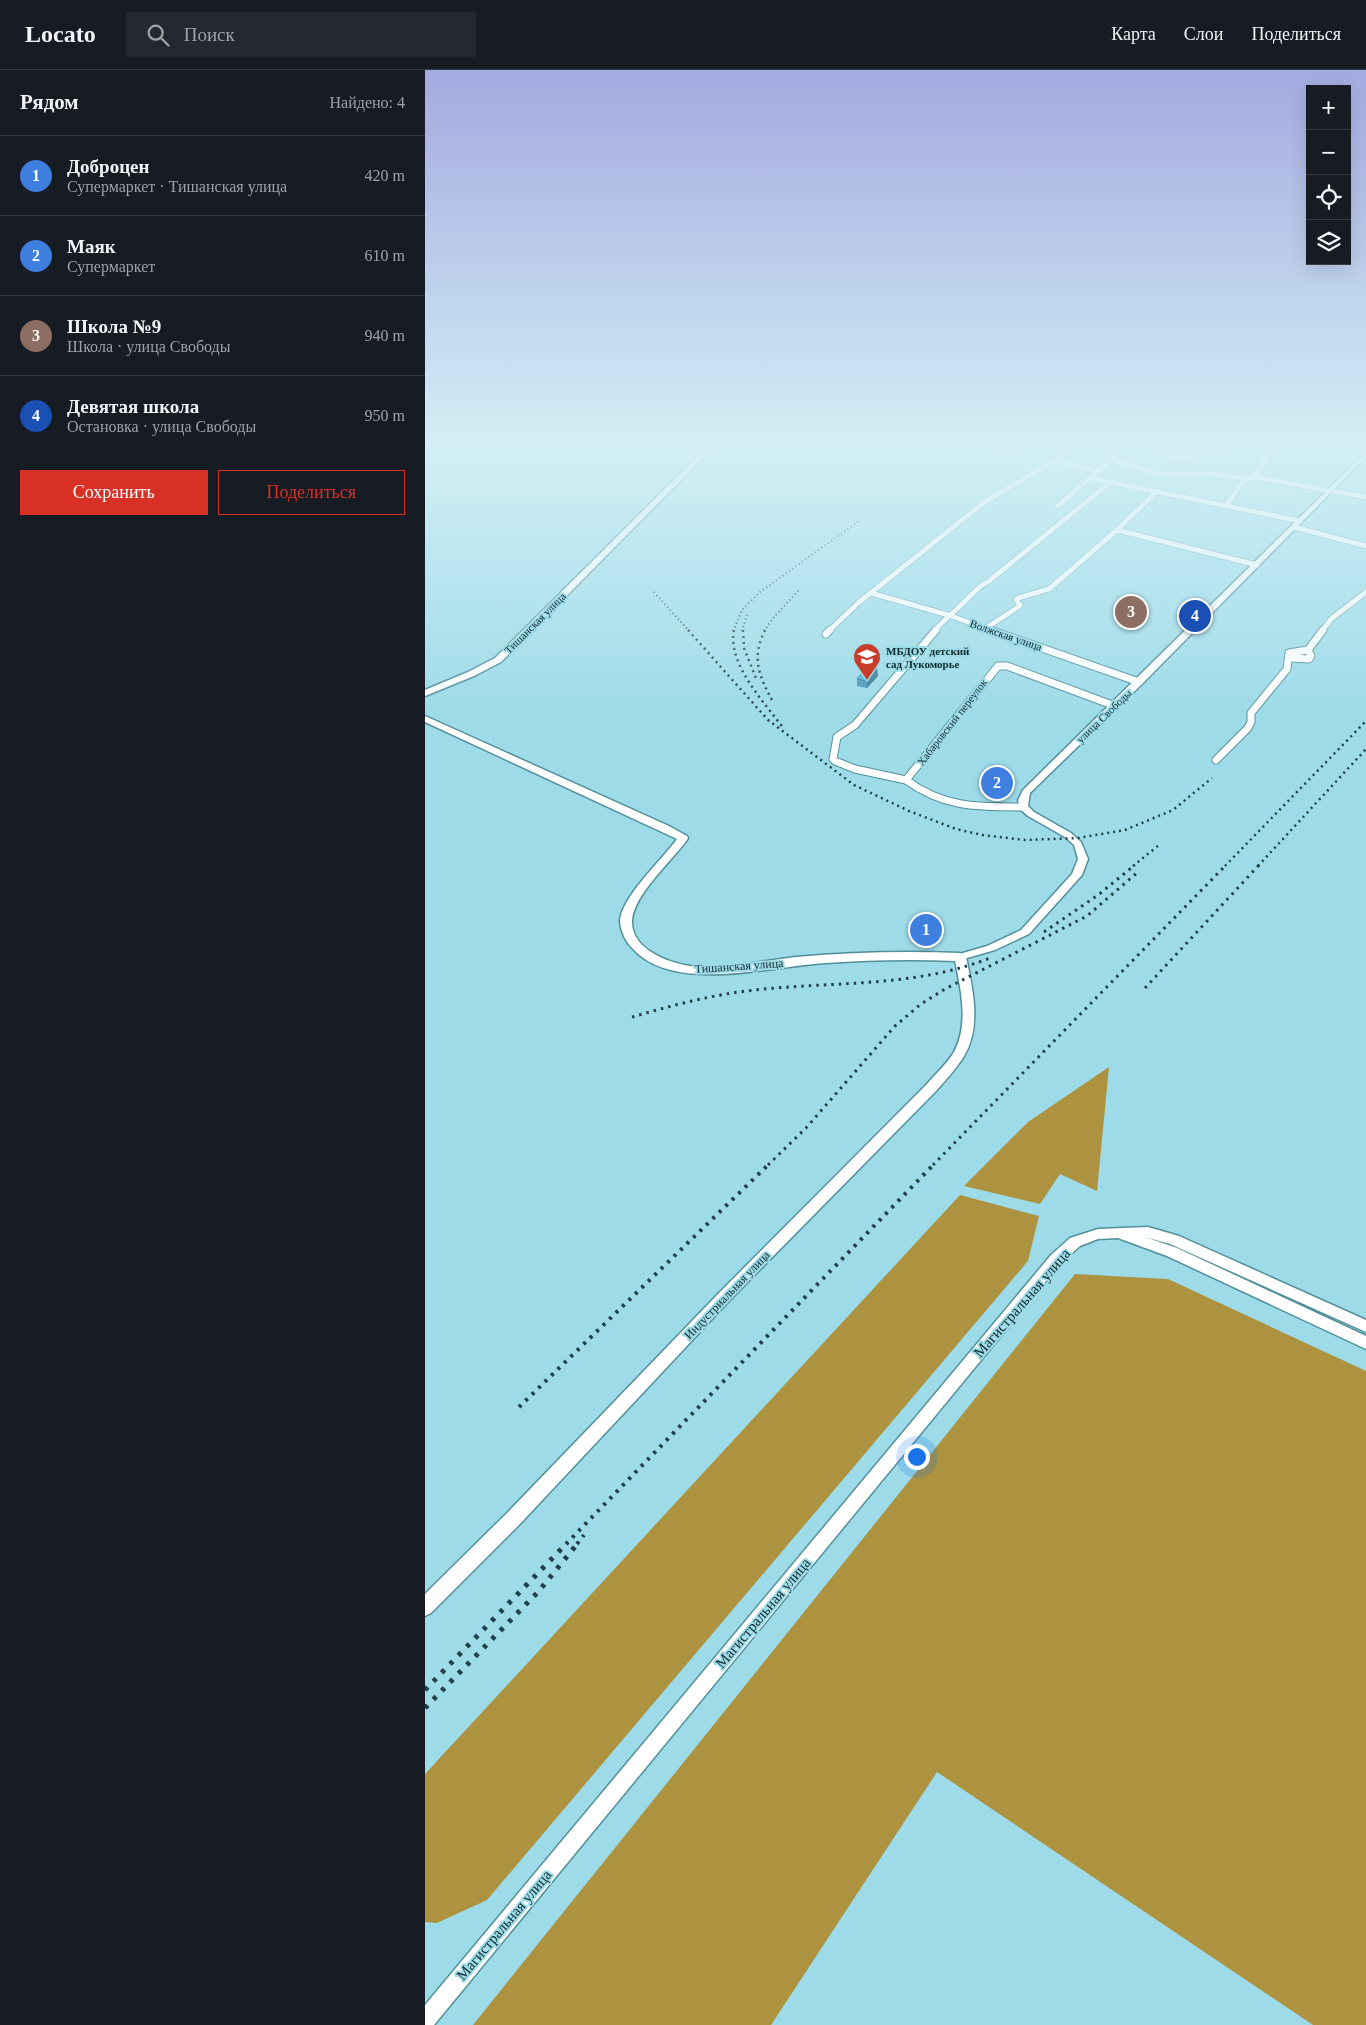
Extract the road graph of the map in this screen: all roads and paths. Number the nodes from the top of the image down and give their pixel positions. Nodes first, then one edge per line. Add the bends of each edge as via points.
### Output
1 (622, 536) edge
2 (943, 536) edge
3 (1044, 536) edge
4 (1110, 536) edge
5 (1142, 536) edge
6 (1285, 536) edge
7 (1329, 536) edge
8 (1366, 546) edge
9 (1257, 565) junction
10 (1366, 592) edge
11 (871, 593) junction
12 (948, 615) junction
13 (986, 628) junction
14 (826, 634) dead end
15 (1139, 682) junction
16 (425, 693) edge
17 (1115, 706) junction
18 (425, 719) edge
19 (1216, 760) dead end
20 (906, 780) junction
21 (1023, 807) junction
22 (960, 957) junction
23 (1116, 1233) junction
24 (1366, 1326) edge
25 (1366, 1342) edge
26 (425, 1606) edge
27 (425, 2020) edge

1 - 16 main road, Тишанская улица via 498,660
2 - 11 street
3 - 12 street via 977,587
4 - 13 street via 1049,589 1018,598 1018,607
5 - 9 street
6 - 9 street, улица Свободы
7 - 8 street
9 - 15 street, улица Свободы
10 - 19 street via 1331,619 1308,650 1289,653 1287,669 1251,713 1248,728
11 - 12 street, Волжская улица
11 - 14 street
12 - 13 street, Волжская улица
12 - 20 street via 855,725 837,737 835,761 855,769
13 - 15 street, Волжская улица
15 - 17 street, улица Свободы
17 - 20 street, Хабаровский переулок via 1007,666 998,666
17 - 21 street, улица Свободы via 1026,792
18 - 22 main road, Тишанская улица via 683,838 630,907 627,922 631,939 645,954 658,961 691,970 797,961
20 - 21 street via 929,797 946,802 967,806
21 - 22 street via 1078,844 1083,859 1077,875 1025,932 991,948
22 - 26 main road, Индустриальная улица via 969,1029 959,1053 931,1088
23 - 24 street, Магистральная улица via 1148,1232 1174,1240
23 - 25 street via 1172,1252
23 - 27 street, Магистральная улица via 1098,1234 1075,1242 1056,1259

